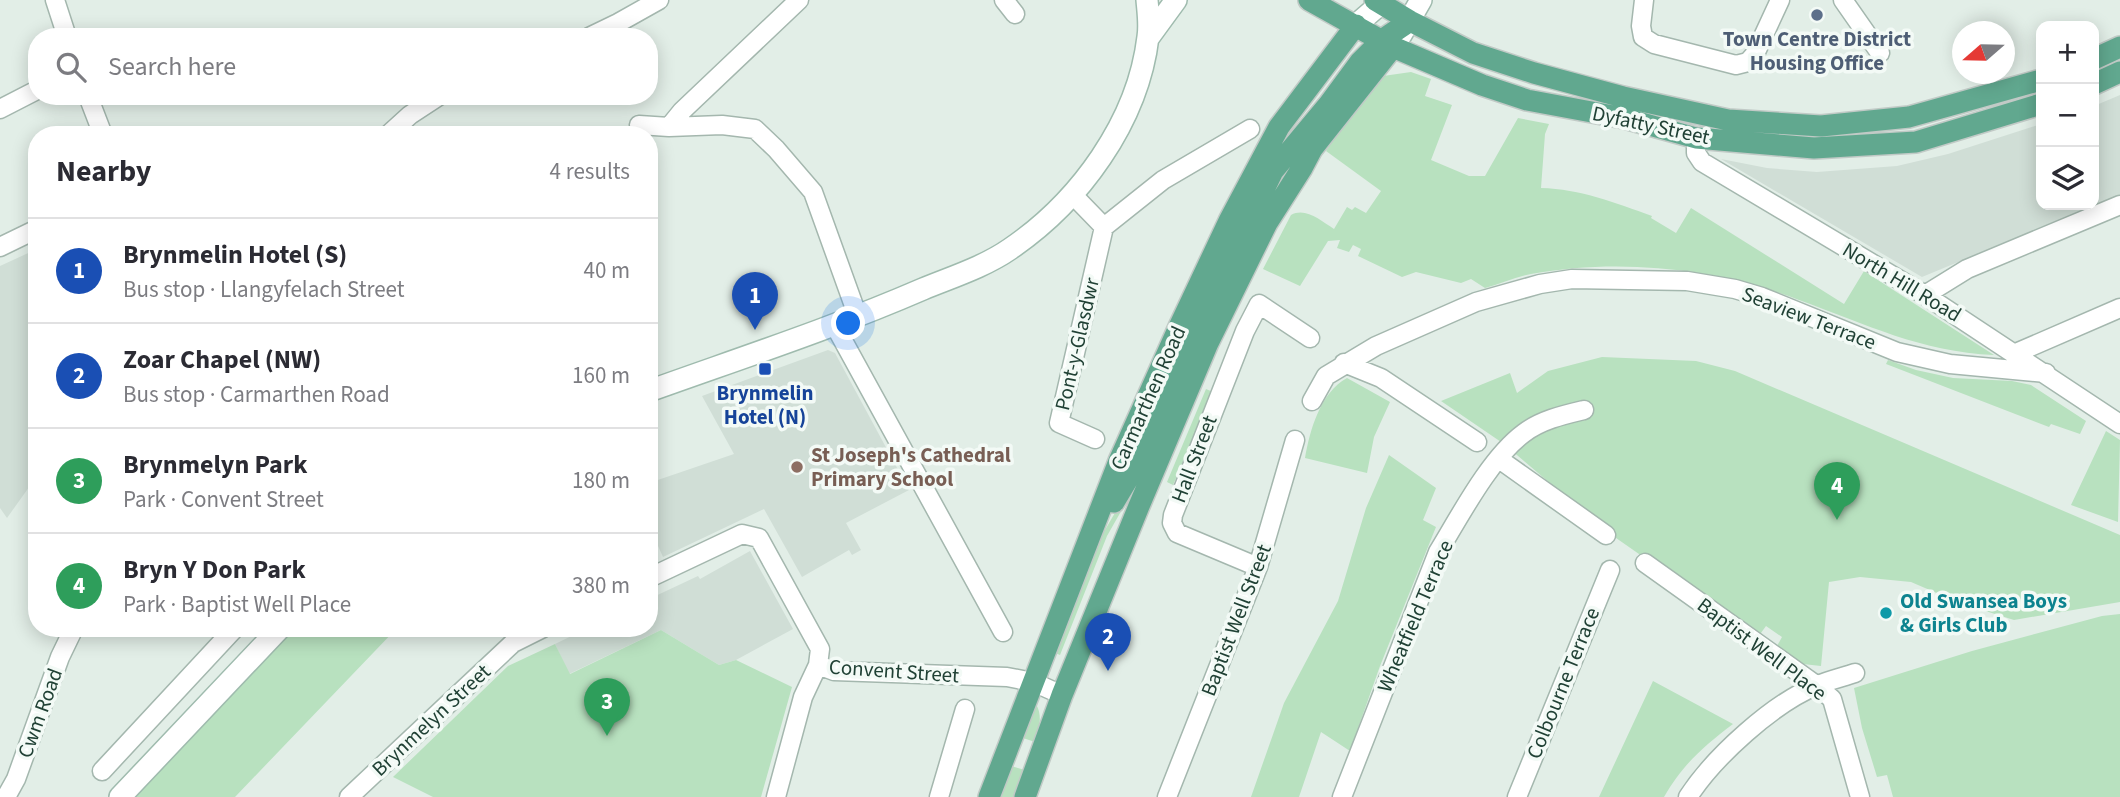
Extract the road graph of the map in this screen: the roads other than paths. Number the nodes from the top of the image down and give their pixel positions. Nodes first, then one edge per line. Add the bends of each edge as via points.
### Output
1 (55, 0) edge
2 (659, 0) edge
3 (799, 0) edge
4 (1147, 0) edge
5 (1176, 0) edge
6 (1309, 0) edge
7 (1421, 0) edge
8 (1644, 0) edge
9 (1780, 0) edge
10 (1843, 0) edge
11 (1380, 1) edge
12 (1410, 21) junction
13 (1356, 24) junction
14 (64, 28) edge
15 (608, 28) edge
16 (1149, 37) junction
17 (1387, 43) junction
18 (2120, 47) edge
19 (1880, 53) dead end
20 (2099, 57) edge
21 (2120, 72) edge
22 (2036, 81) edge
23 (2099, 81) edge
24 (28, 95) edge
25 (91, 105) edge
26 (425, 105) edge
27 (2036, 106) edge
28 (0, 109) edge
29 (639, 125) dead end
30 (100, 126) edge
31 (397, 126) edge
32 (654, 126) edge
33 (658, 126) edge
34 (668, 127) junction
35 (1250, 129) dead end
36 (1696, 138) junction
37 (1072, 194) junction
38 (2120, 205) edge
39 (1104, 227) junction
40 (28, 233) edge
41 (0, 247) edge
42 (1926, 295) junction
43 (2120, 308) edge
44 (858, 317) junction
45 (835, 326) junction
46 (1310, 338) dead end
47 (2016, 353) junction
48 (1344, 363) junction
49 (2046, 373) junction
50 (658, 388) edge
51 (1312, 401) dead end
52 (1584, 410) dead end
53 (2118, 419) edge
54 (1095, 439) dead end
55 (1295, 440) dead end
56 (1477, 442) dead end
57 (1499, 459) junction
58 (1606, 535) dead end
59 (1089, 541) junction
60 (1645, 563) dead end
61 (1258, 567) junction
62 (1610, 570) dead end
63 (658, 575) edge
64 (1003, 632) dead end
65 (70, 637) edge
66 (227, 637) edge
67 (271, 637) edge
68 (507, 637) edge
69 (818, 665) junction
70 (1854, 673) dead end
71 (1033, 682) junction
72 (1816, 685) junction
73 (1062, 695) junction
74 (965, 709) dead end
75 (102, 771) dead end
76 (1854, 795) edge
77 (6, 797) edge
78 (120, 797) edge
79 (349, 797) edge
80 (776, 797) edge
81 (939, 797) edge
82 (989, 797) edge
83 (1025, 797) edge
84 (1167, 797) edge
85 (1342, 797) edge
86 (1517, 797) edge
87 (1688, 797) edge

1 - 14 street
2 - 15 street
3 - 34 street
4 - 16 main road
5 - 16 main road
6 - 13 main road, Dyfatty Street
7 - 12 main road
8 - 9 street via 1643,37 1654,44 1736,65 1755,54
10 - 19 street
11 - 12 main road, Dyfatty Street
11 - 13 main road
12 - 17 main road
12 - 22 main road, Dyfatty Street via 1473,53 1534,73 1728,120 1821,126 1909,117
13 - 17 main road, Dyfatty Street
13 - 59 main road, Carmarthen Road via 1279,127 1229,221 1124,450
16 - 37 main road via 1137,84 1116,135
17 - 36 main road, Dyfatty Street via 1527,100 1624,118
17 - 59 main road via 1360,62 1273,171 1135,467
17 - 73 main road, Carmarthen Road via 1312,149 1267,223 1198,368
18 - 20 main road
21 - 23 main road
24 - 28 street
25 - 30 street
26 - 31 street
27 - 36 main road, Dyfatty Street via 1916,142 1814,148
29 - 32 street
33 - 34 street
34 - 44 street via 755,129 776,149 813,192
35 - 39 street via 1163,180
36 - 42 street, North Hill Road via 1696,153 1702,162
37 - 39 street
37 - 44 main road via 1038,229 1008,251
38 - 42 street via 1968,269
39 - 54 street, Pont-y-Glasdwr via 1059,423
40 - 41 street
42 - 47 street, North Hill Road
43 - 47 street
44 - 45 main road
45 - 50 main road
45 - 64 street
46 - 61 street, Hall Street via 1259,304 1178,498 1172,523 1177,533
47 - 49 street, North Hill Road
48 - 49 street, Seaview Terrace via 1476,302 1540,284 1605,278 1687,281 1735,289 1897,352 1950,364
48 - 51 street, Seaview Terrace via 1325,376
48 - 56 street via 1381,378
49 - 53 street, North Hill Road
52 - 57 street, Wheatfield Terrace via 1551,418 1523,433
55 - 61 street, Baptist Well Street
57 - 58 street
57 - 85 street, Wheatfield Terrace via 1438,552
59 - 71 main road, Carmarthen Road
60 - 72 street, Baptist Well Place
61 - 84 street, Baptist Well Street
62 - 86 street, Colbourne Terrace
63 - 69 street, Convent Street via 742,534 759,538 820,649
65 - 77 street, Cwm Road
66 - 75 street
67 - 78 main road
68 - 79 street, Brynmelyn Street
69 - 71 street, Convent Street via 834,671 1007,677
69 - 80 street via 803,697
70 - 72 street
71 - 73 street, Convent Street
71 - 82 main road, Carmarthen Road
72 - 76 street, Baptist Well Place via 1832,699
72 - 87 street via 1765,717 1728,749
73 - 83 main road, Carmarthen Road
74 - 81 street

